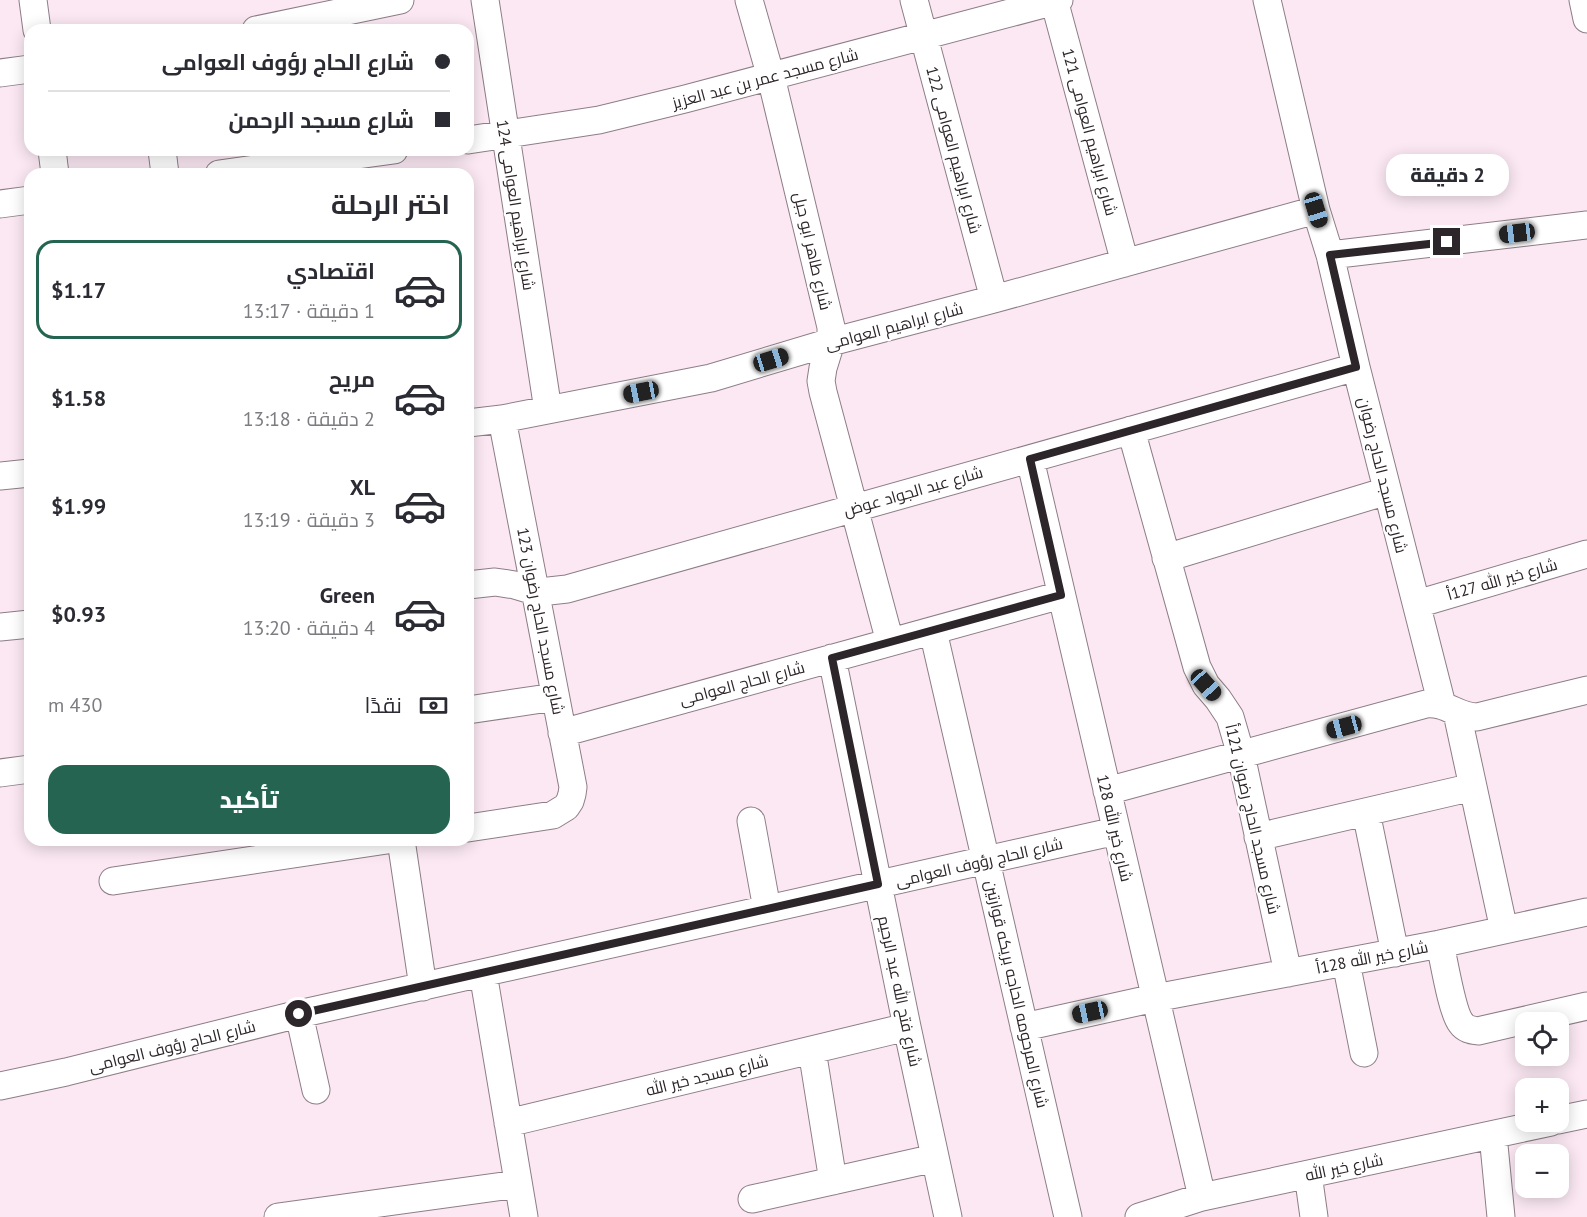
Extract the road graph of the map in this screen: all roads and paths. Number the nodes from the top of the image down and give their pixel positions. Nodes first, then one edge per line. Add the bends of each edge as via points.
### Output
1 (33, 0) edge
2 (400, 0) edge
3 (484, 0) edge
4 (749, 0) edge
5 (914, 0) edge
6 (1056, 0) edge
7 (1267, 0) edge
8 (1583, 0) edge
9 (1587, 19) edge
10 (36, 24) edge
11 (285, 24) edge
12 (924, 36) junction
13 (24, 70) edge
14 (0, 73) edge
15 (771, 77) junction
16 (506, 135) junction
17 (474, 139) edge
18 (350, 156) edge
19 (263, 168) edge
20 (24, 201) edge
21 (0, 204) edge
22 (1316, 210) junction
23 (1587, 225) edge
24 (1330, 255) junction
25 (1125, 263) junction
26 (994, 299) junction
27 (831, 342) junction
28 (1356, 367) junction
29 (548, 410) junction
30 (502, 419) junction
31 (474, 422) edge
32 (1131, 430) junction
33 (1030, 459) junction
34 (24, 474) edge
35 (0, 476) edge
36 (1387, 491) junction
37 (854, 508) junction
38 (1587, 554) edge
39 (1166, 558) junction
40 (474, 584) edge
41 (535, 591) junction
42 (1061, 595) junction
43 (1417, 604) junction
44 (24, 625) edge
45 (0, 627) edge
46 (933, 631) junction
47 (890, 642) junction
48 (832, 658) junction
49 (1587, 690) edge
50 (555, 697) junction
51 (474, 709) edge
52 (1449, 709) junction
53 (562, 733) junction
54 (1241, 755) junction
55 (24, 770) edge
56 (0, 773) edge
57 (1473, 788) junction
58 (1107, 791) junction
59 (1366, 812) junction
60 (751, 821) dead end
61 (474, 827) edge
62 (1116, 831) junction
63 (1258, 837) junction
64 (308, 846) edge
65 (403, 846) edge
66 (242, 851) edge
67 (986, 860) junction
68 (113, 881) dead end
69 (878, 884) junction
70 (767, 909) junction
71 (1587, 912) edge
72 (1504, 930) junction
73 (1440, 944) junction
74 (1395, 953) junction
75 (1346, 962) junction
76 (483, 973) junction
77 (1288, 973) junction
78 (423, 987) junction
79 (1155, 998) junction
80 (1587, 1006) edge
81 (299, 1014) junction
82 (907, 1027) junction
83 (1024, 1027) junction
84 (812, 1050) junction
85 (1364, 1053) dead end
86 (0, 1086) edge
87 (316, 1090) dead end
88 (1587, 1114) edge
89 (1569, 1118) edge
90 (508, 1124) junction
91 (1515, 1130) edge
92 (1493, 1135) junction
93 (935, 1158) junction
94 (1308, 1174) junction
95 (833, 1181) junction
96 (518, 1184) junction
97 (1202, 1197) junction
98 (752, 1199) dead end
99 (1166, 1213) edge
100 (278, 1217) edge
101 (524, 1217) edge
102 (948, 1217) edge
103 (1068, 1217) edge
104 (1139, 1217) edge
105 (1314, 1217) edge
106 (1501, 1217) edge

1 - 10 street
2 - 11 street
3 - 16 street, شارع ابراهيم العوامى 124
4 - 15 street, شارع طاهر ابو جبل
5 - 12 street, شارع ابراهيم العوامى 122
6 - 12 street, شارع مسجد عمر بن عبد العزيز
6 - 25 street, شارع ابراهيم العوامى 121
7 - 22 street, شارع مسجد الحاج رضوان
8 - 9 street
12 - 15 street, شارع مسجد عمر بن عبد العزيز
12 - 26 street, شارع ابراهيم العوامى 122
13 - 14 street
15 - 16 street, شارع مسجد عمر بن عبد العزيز via 599,120
15 - 27 street, شارع طاهر ابو جبل via 831,327
16 - 17 street, شارع مسجد عمر بن عبد العزيز
16 - 29 street, شارع ابراهيم العوامى 124
18 - 19 street
20 - 21 street
22 - 24 street, شارع مسجد الحاج رضوان
22 - 25 street, شارع ابراهيم العوامى
23 - 24 street
24 - 28 street, شارع مسجد الحاج رضوان
25 - 26 street, شارع ابراهيم العوامى
26 - 27 street, شارع ابراهيم العوامى
27 - 29 street, شارع ابراهيم العوامى via 711,378
27 - 37 street, شارع طاهر ابو جبل via 821,381
28 - 32 street, شارع عبد الجواد عوض
28 - 36 street, شارع مسجد الحاج رضوان
29 - 30 street, شارع ابراهيم العوامى
30 - 31 street, شارع ابراهيم العوامى
30 - 41 street, شارع مسجد الحاج رضوان 123
32 - 33 street, شارع عبد الجواد عوض
32 - 39 street, شارع مسجد الحاج رضوان 121أ
33 - 37 street, شارع عبد الجواد عوض
33 - 42 street, شارع خير الله 128
34 - 35 street
36 - 39 street
36 - 43 street, شارع مسجد الحاج رضوان
37 - 41 street, شارع عبد الجواد عوض via 567,589
37 - 47 street, شارع طاهر ابو جبل
38 - 43 street, شارع خير الله 127أ
39 - 54 street, شارع مسجد الحاج رضوان 121أ via 1197,667 1230,717
40 - 41 street, شارع عبد الجواد عوض via 495,582
41 - 50 street, شارع مسجد الحاج رضوان 123
42 - 46 street, شارع الحاج العوامى
42 - 58 street, شارع خير الله 128
43 - 52 street, شارع مسجد الحاج رضوان
44 - 45 street
46 - 47 street, شارع الحاج العوامى
46 - 67 street, شارع المرحومه الحاجه بريكه قوارتين
47 - 48 street, شارع الحاج العوامى
48 - 53 street, شارع الحاج العوامى
48 - 69 street, شارع فتح الله عبد الرحيم
49 - 52 street via 1477,717
50 - 51 street
50 - 53 street, شارع مسجد الحاج رضوان 123
52 - 54 street via 1426,704
52 - 57 street, شارع مسجد الحاج رضوان
53 - 61 street, شارع مسجد الحاج رضوان 123 via 573,787 566,807 553,815
54 - 58 street
54 - 63 street, شارع مسجد الحاج رضوان 121أ
55 - 56 street
57 - 59 street
57 - 72 street, شارع مسجد الحاج رضوان
58 - 62 street, شارع خير الله 128
59 - 63 street
59 - 74 street
60 - 70 street
62 - 67 street, شارع الحاج رؤوف العوامى
62 - 79 street, شارع خير الله 128
63 - 77 street, شارع مسجد الحاج رضوان 121أ
64 - 66 street
65 - 78 street
66 - 68 street
67 - 69 street, شارع الحاج رؤوف العوامى
67 - 83 street, شارع المرحومه الحاجه بريكه قوارتين
69 - 70 street, شارع الحاج رؤوف العوامى
69 - 82 street, شارع فتح الله عبد الرحيم
70 - 76 street, شارع الحاج رؤوف العوامى
71 - 72 street, شارع خير الله 128أ
72 - 73 street, شارع خير الله 128أ
73 - 74 street, شارع خير الله 128أ
73 - 80 street via 1456,1016 1465,1028 1478,1031
74 - 75 street, شارع خير الله 128أ
75 - 77 street, شارع خير الله 128أ
75 - 85 street
76 - 78 street, شارع الحاج رؤوف العوامى
76 - 90 street
77 - 79 street, شارع خير الله 128أ
78 - 81 street, شارع الحاج رؤوف العوامى
79 - 83 street, شارع خير الله 128أ
79 - 97 street, شارع خير الله 128
81 - 86 street, شارع الحاج رؤوف العوامى
81 - 87 street
82 - 84 street, شارع مسجد خير الله
82 - 93 street, شارع فتح الله عبد الرحيم
83 - 103 street, شارع المرحومه الحاجه بريكه قوارتين
84 - 90 street, شارع مسجد خير الله
84 - 95 street
88 - 89 street
90 - 96 street
91 - 92 street, شارع خير الله
92 - 94 street, شارع خير الله
92 - 106 street
93 - 95 street
93 - 102 street, شارع فتح الله عبد الرحيم
94 - 97 street, شارع خير الله
94 - 105 street
95 - 98 street
96 - 100 street
96 - 101 street
97 - 99 street, شارع خير الله
99 - 104 street, شارع خير الله

